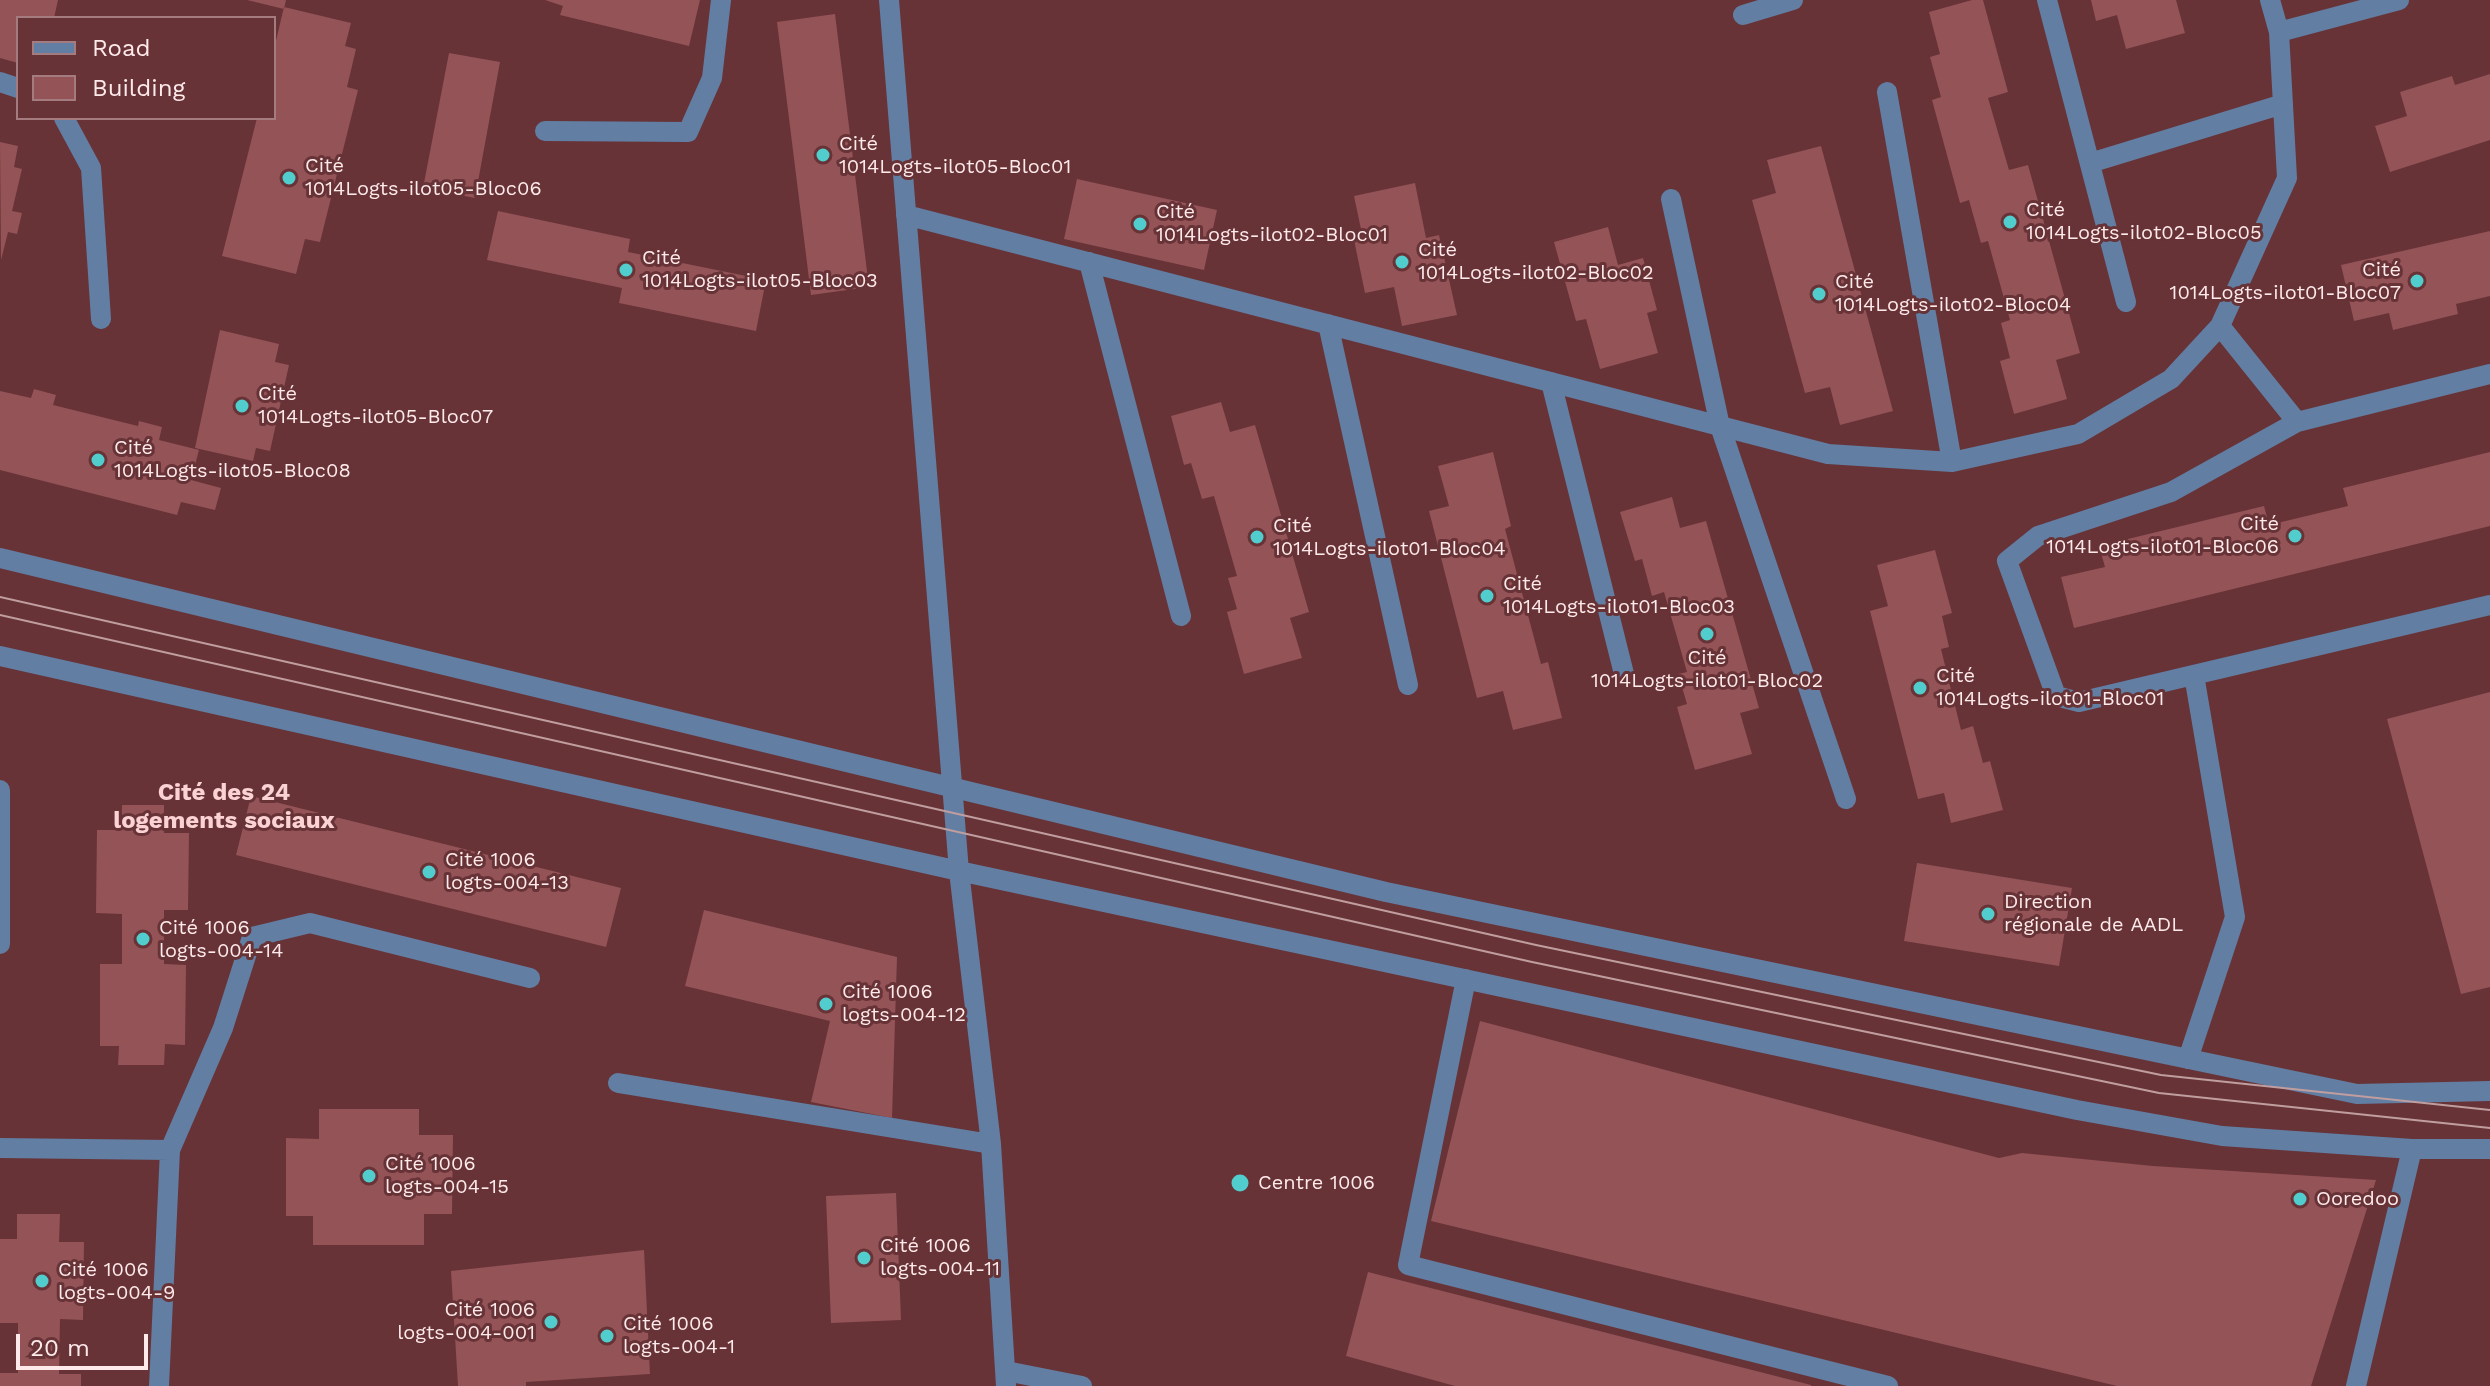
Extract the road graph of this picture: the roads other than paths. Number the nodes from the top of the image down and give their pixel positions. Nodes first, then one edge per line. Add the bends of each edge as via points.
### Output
1 (721, 0) edge
2 (889, 0) edge
3 (1793, 0) edge
4 (2047, 0) edge
5 (2270, 0) edge
6 (2399, 0) edge
7 (1743, 15) dead end
8 (2279, 32) junction
9 (1887, 92) dead end
10 (2283, 104) junction
11 (65, 120) edge
12 (545, 131) dead end
13 (2090, 163) junction
14 (1671, 199) dead end
15 (906, 215) junction
16 (1089, 262) junction
17 (2126, 302) dead end
18 (101, 319) dead end
19 (1328, 324) junction
20 (2220, 326) junction
21 (2490, 374) edge
22 (1551, 382) junction
23 (2297, 422) junction
24 (1720, 426) junction
25 (1952, 462) junction
26 (0, 558) edge
27 (2490, 605) edge
28 (1181, 616) dead end
29 (0, 656) edge
30 (1624, 674) dead end
31 (2194, 675) junction
32 (1408, 685) dead end
33 (954, 788) junction
34 (0, 790) edge
35 (1846, 799) dead end
36 (959, 871) junction
37 (0, 944) edge
38 (530, 978) dead end
39 (1466, 979) junction
40 (2188, 1059) junction
41 (618, 1083) dead end
42 (2490, 1091) edge
43 (991, 1144) junction
44 (0, 1148) edge
45 (2412, 1149) junction
46 (2490, 1149) edge
47 (170, 1150) junction
48 (1006, 1378) edge
49 (159, 1386) edge
50 (1082, 1386) edge
51 (1888, 1386) edge
52 (2356, 1386) edge

1 - 12 street via 712,78 688,132
2 - 15 street
3 - 7 street
4 - 13 street
5 - 8 street
6 - 8 street
8 - 10 street
9 - 25 street
10 - 13 street
10 - 20 street via 2287,178
11 - 18 street via 91,168
13 - 17 street
14 - 24 street
15 - 16 street
15 - 33 street
16 - 19 street
16 - 28 street
19 - 22 street
19 - 32 street
20 - 23 street
20 - 25 street via 2171,379 2078,434
21 - 23 street
22 - 24 street
22 - 30 street
23 - 31 street via 2171,492 2038,536 2007,561 2056,696 2079,702
24 - 25 street via 1828,454
24 - 35 street
26 - 33 street
27 - 31 street
29 - 36 street
31 - 40 street via 2235,917
33 - 36 street
33 - 40 street via 1386,892
34 - 37 street
36 - 39 street
36 - 43 street
38 - 47 street via 310,923 252,937 223,1028
39 - 45 street via 2178,1129
39 - 51 street via 1408,1265
40 - 42 street via 2357,1094
41 - 43 street
43 - 48 street
44 - 47 street
45 - 46 street
45 - 52 street
47 - 49 street
48 - 50 street

